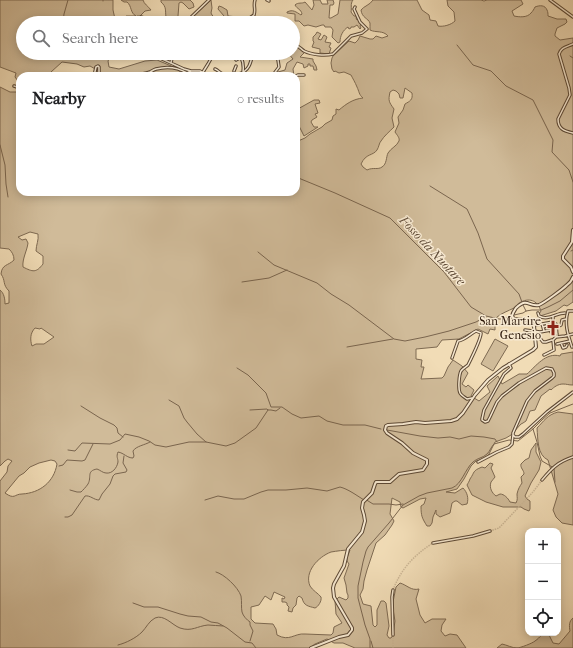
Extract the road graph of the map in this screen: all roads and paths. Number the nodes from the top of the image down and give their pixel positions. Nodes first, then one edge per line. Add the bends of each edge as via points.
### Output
1 (209, 0) edge
2 (255, 0) edge
3 (550, 0) edge
4 (355, 7) dead end
5 (192, 16) edge
6 (254, 16) edge
7 (573, 17) edge
8 (573, 44) edge
9 (300, 48) edge
10 (165, 60) edge
11 (173, 60) edge
12 (210, 60) edge
13 (242, 60) edge
14 (251, 60) edge
15 (278, 60) edge
16 (172, 63) junction
17 (236, 66) dead end
18 (215, 69) dead end
19 (191, 71) joint
20 (234, 71) dead end
21 (95, 72) edge
22 (99, 72) edge
23 (150, 72) edge
24 (185, 72) edge
25 (203, 72) joint
26 (219, 72) edge
27 (243, 72) edge
28 (244, 72) edge
29 (275, 72) edge
30 (300, 75) edge
31 (304, 75) dead end
32 (573, 133) edge
33 (573, 230) edge
34 (573, 272) edge
35 (573, 277) edge
36 (573, 311) edge
37 (538, 313) dead end
38 (565, 313) dead end
39 (553, 316) junction
40 (566, 319) junction
41 (550, 323) junction
42 (542, 324) junction
43 (555, 324) junction
44 (534, 325) junction
45 (543, 327) junction
46 (546, 327) dead end
47 (525, 330) dead end
48 (544, 331) junction
49 (551, 331) junction
50 (535, 332) junction
51 (557, 334) junction
52 (573, 334) edge
53 (568, 335) junction
54 (557, 337) junction
55 (553, 340) junction
56 (570, 341) junction
57 (562, 343) junction
58 (557, 344) dead end
59 (567, 346) dead end
60 (572, 347) dead end
61 (544, 355) dead end
62 (452, 358) dead end
63 (509, 364) junction
64 (573, 392) edge
65 (472, 398) junction
66 (513, 435) junction
67 (573, 457) edge
68 (478, 462) dead end
69 (542, 480) tunnel mouth
70 (490, 531) tunnel mouth
71 (433, 543) tunnel mouth
72 (393, 590) tunnel mouth
73 (393, 635) tunnel mouth
74 (311, 648) edge

1 - 5 street
2 - 6 street
3 - 7 street
4 - 9 street via 360,22 367,29 364,32 352,35 331,55 310,53
8 - 32 street via 562,48 559,54 570,94 558,123 563,130
10 - 16 street
11 - 16 street
12 - 25 street
13 - 27 street
14 - 28 street
15 - 29 street via 279,67
16 - 19 street
17 - 20 street
18 - 26 street
19 - 25 street
21 - 22 street via 98,66
23 - 24 street via 156,69 179,68
30 - 31 street
33 - 34 street via 572,242 563,256
35 - 44 street via 566,286 539,304 523,303 513,312 514,319 525,320
36 - 40 street via 568,311
37 - 39 street via 538,316 543,318
38 - 39 street
39 - 43 street
40 - 43 street via 562,320 559,326
40 - 53 street
41 - 42 street
41 - 43 street
41 - 49 street
42 - 44 street
42 - 45 street
43 - 51 street
44 - 50 street
45 - 46 street
45 - 48 street
47 - 50 street
48 - 49 street
48 - 50 street
49 - 51 street
50 - 55 street via 543,342
50 - 63 street via 535,348
51 - 54 street
52 - 53 street
53 - 54 street
53 - 56 street
54 - 55 street
55 - 61 street via 554,350
56 - 57 street
56 - 60 street
57 - 58 street
57 - 59 street via 563,348
62 - 65 street via 458,341 476,331 481,333 467,366 460,374 460,394 466,399
63 - 65 street via 488,380
63 - 66 street via 511,368 504,374 484,410 482,419 485,422 488,421 500,398 519,383 546,368 552,369 554,374 527,401
64 - 66 street via 519,437 515,438
65 - 74 street via 457,420 386,426 387,433 413,453 428,460 427,464 423,470 399,474 390,482 374,484 372,493 362,504 362,532 348,549 344,566 333,588 334,597 352,630 348,635
66 - 68 street via 509,447
67 - 69 street via 556,465
70 - 71 street
72 - 73 street

